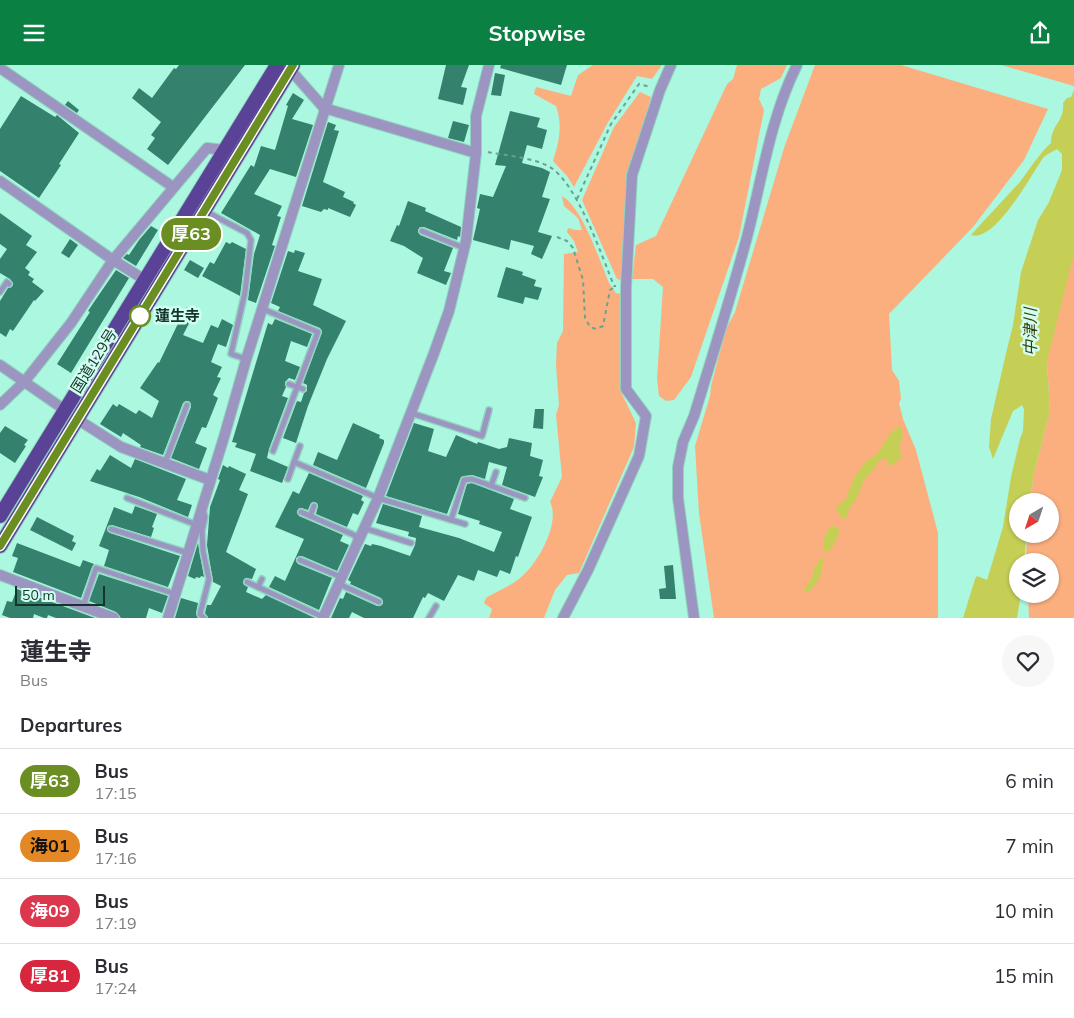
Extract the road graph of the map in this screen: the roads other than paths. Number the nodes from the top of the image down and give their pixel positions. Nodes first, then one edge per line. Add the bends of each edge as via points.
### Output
1 (339, 65) edge
2 (489, 65) edge
3 (671, 65) edge
4 (797, 65) edge
5 (286, 66) edge
6 (0, 68) edge
7 (324, 109) junction
8 (225, 150) junction
9 (476, 151) junction
10 (0, 181) edge
11 (173, 187) junction
12 (205, 211) junction
13 (422, 231) dead end
14 (464, 248) junction
15 (113, 260) junction
16 (145, 281) junction
17 (9, 283) dead end
18 (0, 292) edge
19 (263, 309) junction
20 (246, 359) junction
21 (0, 365) edge
22 (25, 381) junction
23 (289, 384) dead end
24 (297, 387) junction
25 (303, 389) dead end
26 (0, 405) edge
27 (187, 405) dead end
28 (65, 410) junction
29 (489, 410) dead end
30 (410, 413) junction
31 (77, 419) junction
32 (276, 442) junction
33 (284, 445) dead end
34 (300, 446) dead end
35 (273, 451) dead end
36 (294, 462) junction
37 (165, 463) junction
38 (496, 472) dead end
39 (288, 479) dead end
40 (210, 480) junction
41 (491, 486) junction
42 (128, 498) dead end
43 (378, 498) junction
44 (525, 498) dead end
45 (314, 506) dead end
46 (202, 509) junction
47 (301, 512) dead end
48 (0, 516) edge
49 (310, 516) junction
50 (451, 521) junction
51 (465, 524) dead end
52 (197, 525) junction
53 (364, 528) junction
54 (111, 529) dead end
55 (358, 540) junction
56 (411, 543) dead end
57 (0, 546) edge
58 (188, 553) junction
59 (300, 560) dead end
60 (0, 575) edge
61 (262, 579) dead end
62 (340, 581) junction
63 (247, 582) dead end
64 (258, 587) junction
65 (175, 594) junction
66 (379, 602) dead end
67 (436, 606) dead end
68 (83, 607) junction
69 (425, 610) dead end
70 (430, 616) edge
71 (114, 618) edge
72 (168, 618) edge
73 (204, 618) edge
74 (324, 618) edge
75 (563, 618) edge
76 (694, 618) edge

1 - 7 street
2 - 9 street via 476,116
3 - 75 street via 632,175 621,286 626,389 646,415 639,457
4 - 76 street via 778,109 747,237 706,379 683,442 678,498
5 - 7 street
5 - 8 highway, 国道129号
5 - 12 highway, 国道129号
6 - 11 street
7 - 9 street
7 - 19 street
8 - 11 street via 208,148
8 - 16 highway, 国道129号
9 - 14 street
10 - 15 street
11 - 15 street
12 - 20 lane via 247,233 251,240 245,292 232,354
12 - 31 highway, 国道129号
13 - 14 lane
14 - 30 street via 449,311
15 - 16 street
15 - 22 street via 71,323
16 - 28 highway, 国道129号
17 - 18 lane
19 - 20 street
19 - 24 lane via 321,332
20 - 40 street
21 - 22 street
22 - 26 street
22 - 28 street
23 - 24 lane
24 - 25 lane
24 - 32 lane
27 - 37 lane
28 - 48 highway, 国道129号
29 - 30 lane via 482,436
30 - 43 street
31 - 37 street via 121,447
31 - 57 highway, 国道129号
32 - 33 lane
32 - 35 lane
34 - 36 lane
36 - 39 lane
36 - 43 lane
37 - 40 street
38 - 41 lane
40 - 46 street
41 - 44 lane
41 - 50 lane via 472,479 464,481
42 - 52 lane
43 - 50 lane
43 - 53 street
45 - 49 lane
46 - 52 street
46 - 73 lane via 205,517 203,551 209,579 200,614
47 - 49 lane
49 - 55 lane via 354,535
50 - 51 lane
52 - 58 street
53 - 55 street
53 - 56 lane
54 - 58 lane
55 - 62 street
58 - 65 street
59 - 62 lane
60 - 68 street
61 - 64 lane
62 - 66 lane
62 - 74 street
63 - 64 lane
64 - 74 lane
65 - 68 lane via 96,568
65 - 72 street
67 - 70 lane
68 - 71 street
69 - 70 lane

